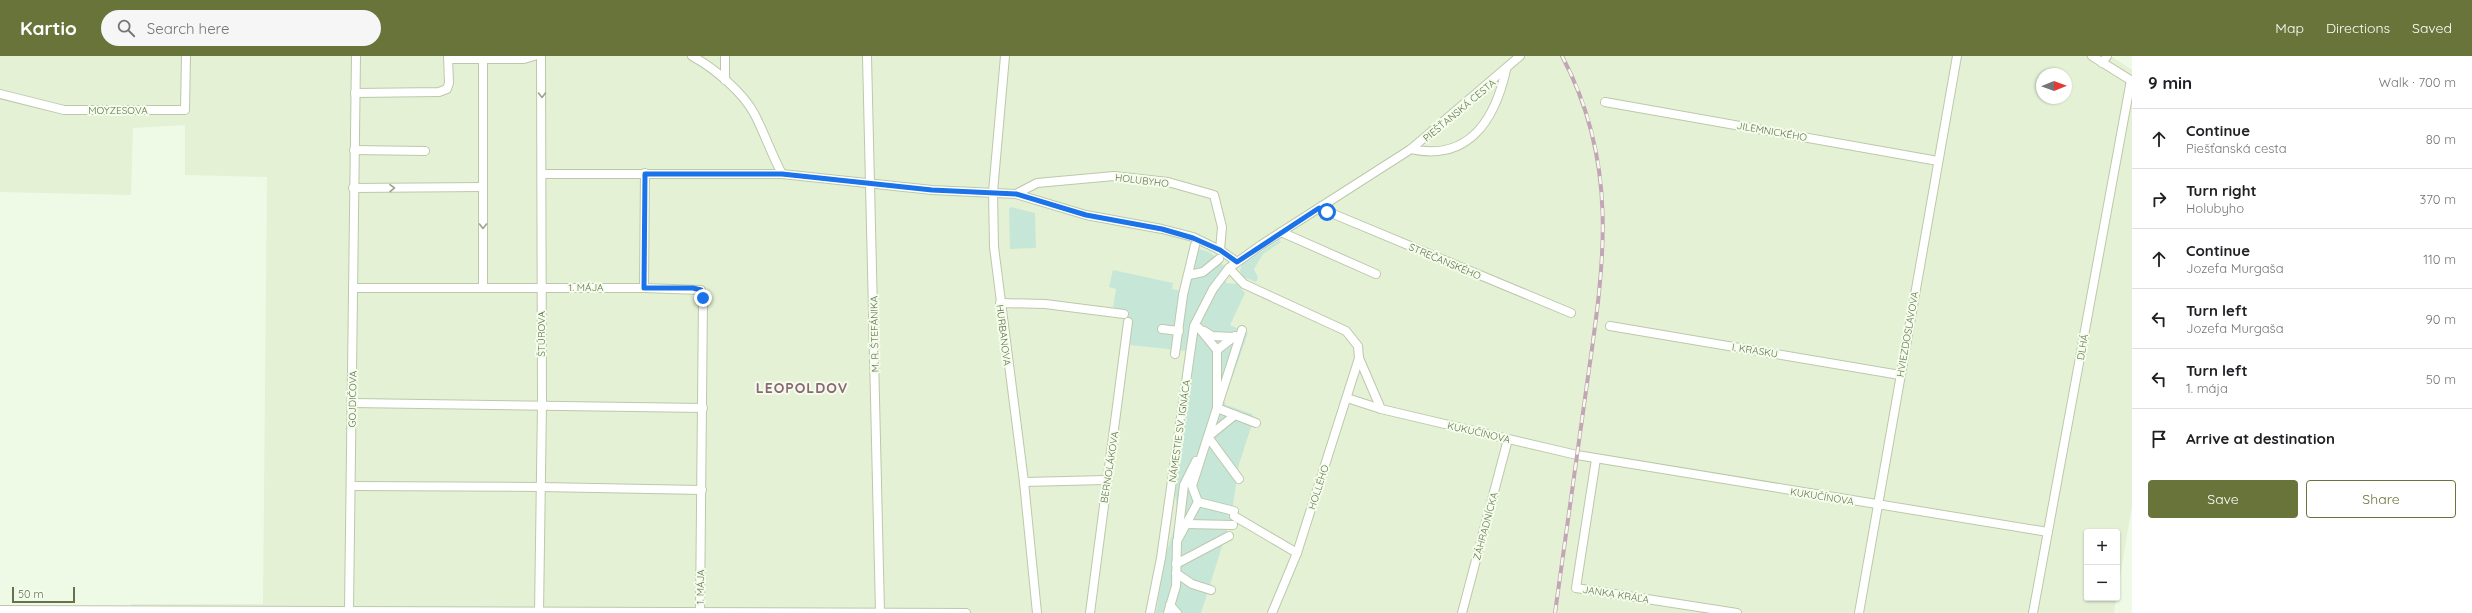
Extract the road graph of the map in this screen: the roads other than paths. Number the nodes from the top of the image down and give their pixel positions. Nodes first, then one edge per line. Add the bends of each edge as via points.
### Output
1 (186, 56) edge
2 (356, 56) edge
3 (534, 56) edge
4 (541, 56) edge
5 (692, 56) edge
6 (725, 56) edge
7 (868, 56) edge
8 (1005, 56) edge
9 (1520, 56) edge
10 (1957, 56) edge
11 (2092, 56) edge
12 (448, 57) edge
13 (483, 59) junction
14 (2104, 59) edge
15 (1506, 70) junction
16 (725, 80) junction
17 (2132, 80) edge
18 (355, 93) junction
19 (0, 94) edge
20 (1605, 102) dead end
21 (1411, 149) junction
22 (354, 150) junction
23 (425, 151) dead end
24 (1938, 160) junction
25 (542, 174) junction
26 (645, 174) junction
27 (782, 174) junction
28 (871, 184) junction
29 (483, 187) junction
30 (353, 188) junction
31 (993, 192) junction
32 (1016, 194) junction
33 (1319, 208) junction
34 (1281, 232) junction
35 (1195, 245) dead end
36 (1220, 250) junction
37 (1219, 259) dead end
38 (1237, 262) junction
39 (1229, 268) junction
40 (1376, 274) dead end
41 (1189, 275) junction
42 (483, 287) junction
43 (541, 287) junction
44 (353, 288) junction
45 (644, 288) junction
46 (1000, 303) junction
47 (1571, 313) dead end
48 (1124, 314) dead end
49 (1128, 322) dead end
50 (1181, 322) junction
51 (1191, 325) dead end
52 (1610, 326) dead end
53 (1162, 329) dead end
54 (1179, 331) junction
55 (1234, 337) junction
56 (1217, 350) junction
57 (1175, 354) dead end
58 (1359, 358) junction
59 (1900, 374) junction
60 (1346, 398) junction
61 (352, 403) junction
62 (542, 404) junction
63 (703, 408) junction
64 (1217, 408) junction
65 (1382, 409) junction
66 (1235, 415) junction
67 (1256, 423) dead end
68 (1208, 437) junction
69 (1508, 439) junction
70 (1596, 459) junction
71 (1239, 479) dead end
72 (1106, 480) junction
73 (1024, 482) junction
74 (1184, 485) junction
75 (351, 486) junction
76 (541, 487) junction
77 (702, 490) junction
78 (1198, 502) junction
79 (1877, 505) junction
80 (1181, 509) junction
81 (1234, 517) junction
82 (1188, 521) junction
83 (2048, 532) junction
84 (1229, 536) dead end
85 (1177, 541) junction
86 (1297, 554) junction
87 (1176, 564) junction
88 (1176, 573) junction
89 (1211, 590) dead end
90 (1169, 609) edge
91 (0, 610) edge
92 (349, 610) junction
93 (177, 612) edge
94 (314, 612) edge
95 (478, 612) edge
96 (539, 612) edge
97 (700, 612) junction
98 (880, 612) edge
99 (654, 613) edge
100 (966, 613) edge
101 (1037, 613) edge
102 (1090, 613) edge
103 (1150, 613) edge
104 (1177, 613) edge
105 (1272, 613) edge
106 (1462, 613) edge
107 (1737, 613) edge
108 (1859, 613) edge
109 (2033, 613) edge

1 - 19 street, MOYZESOVA via 185,110 64,110
2 - 18 street, GOJDIČOVA
3 - 13 street via 524,60
4 -> 25 street, ŠTÚROVA
5 - 16 street
6 - 16 street
7 - 28 street, M. R. ŠTEFÁNIKA
8 - 31 street, HURBANOVA
9 - 15 street, PIEŠŤANSKÁ CESTA
10 - 24 street, HVIEZDOSLAVOVA
11 - 14 street
12 - 13 street
12 - 18 street via 447,89 439,92
13 - 29 street
14 - 17 street
15 - 21 street, PIEŠŤANSKÁ CESTA
15 - 21 street, PIEŠŤANSKÁ CESTA via 1500,95 1489,119 1468,140 1437,153
16 - 27 street via 754,114
17 - 83 street, DLHÁ
18 - 22 street, GOJDIČOVA
20 - 24 street, JILEMNICKÉHO
21 - 33 street, PIEŠŤANSKÁ CESTA
22 - 23 street
22 - 30 street, GOJDIČOVA
24 - 59 street, HVIEZDOSLAVOVA
25 - 26 street
25 - 43 street, ŠTÚROVA
26 - 27 street
26 - 45 street
27 - 28 street
28 - 31 street
28 - 98 street, M. R. ŠTEFÁNIKA
30 -> 29 street
29 -> 42 street
30 - 44 street, GOJDIČOVA
31 - 32 street
31 - 46 street, HURBANOVA via 994,246
32 - 36 street via 1086,215 1162,229 1193,238
32 - 36 street, HOLUBYHO via 1037,183 1114,176 1168,182 1214,195 1222,227
33 - 34 street, PIEŠŤANSKÁ CESTA
33 - 47 street, STREČANSKÉHO
34 - 38 street, PIEŠŤANSKÁ CESTA
34 - 40 street
35 - 41 street
36 - 38 street
37 - 41 street via 1203,272
38 - 39 street, NÁMESTIE SV. IGNÁCA
39 - 58 street via 1244,284 1346,331 1358,346
39 - 103 street, NÁMESTIE SV. IGNÁCA via 1213,289 1194,326 1161,558
41 - 50 street via 1183,295
42 - 43 street, 1. MÁJA
42 - 44 street, 1. MÁJA
43 - 45 street, 1. MÁJA
43 - 62 street, ŠTÚROVA
44 - 61 street, GOJDIČOVA
45 - 63 street, 1. MÁJA via 701,290
46 - 48 street via 1053,304
46 - 73 street, HURBANOVA
49 - 72 street, BERNOLÁKOVA
50 - 51 street
50 - 54 street
52 - 59 street, I. KRASKU
53 - 54 street
54 - 57 street
55 - 56 street
55 - 56 street via 1212,336 1199,328
55 - 64 street via 1242,330
56 - 64 street
58 - 60 street, HOLLÉHO
58 - 65 street
59 - 79 street, HVIEZDOSLAVOVA
60 - 65 street, KUKUČÍNOVA
60 - 86 street, HOLLÉHO
61 - 62 street
61 - 75 street, GOJDIČOVA
62 - 63 street
62 - 76 street, ŠTÚROVA
63 - 77 street, 1. MÁJA
64 - 66 street
64 - 68 street
65 - 69 street, KUKUČÍNOVA
66 - 67 street
66 - 68 street
68 - 71 street
68 - 74 street
69 - 70 street, KUKUČÍNOVA
69 - 106 street, ZÁHRADNÍCKA
70 - 79 street, KUKUČÍNOVA
70 - 107 street, JANKA KRÁĽA via 1576,588
72 - 73 street
72 - 102 street, BERNOLÁKOVA
73 - 101 street, HURBANOVA
74 - 78 street
74 - 80 street
75 - 76 street
75 - 92 street, GOJDIČOVA
76 - 77 street
76 - 96 street, ŠTÚROVA
77 - 97 street, 1. MÁJA
78 - 81 street
78 - 82 street
79 - 83 street, KUKUČÍNOVA
79 - 108 street, HVIEZDOSLAVOVA
80 - 82 street
80 - 85 street
81 - 82 street via 1200,524
81 - 86 street
82 - 85 street
83 - 109 street, DLHÁ
84 - 87 street
85 - 87 street
86 - 105 street, HOLLÉHO
87 - 88 street
88 - 89 street via 1192,584
88 - 90 street via 1176,586
90 - 104 street
91 - 93 street
92 - 94 street
92 - 95 street
93 - 94 street
95 - 96 street
96 - 99 street
97 - 98 street
97 - 99 street
98 - 100 street

